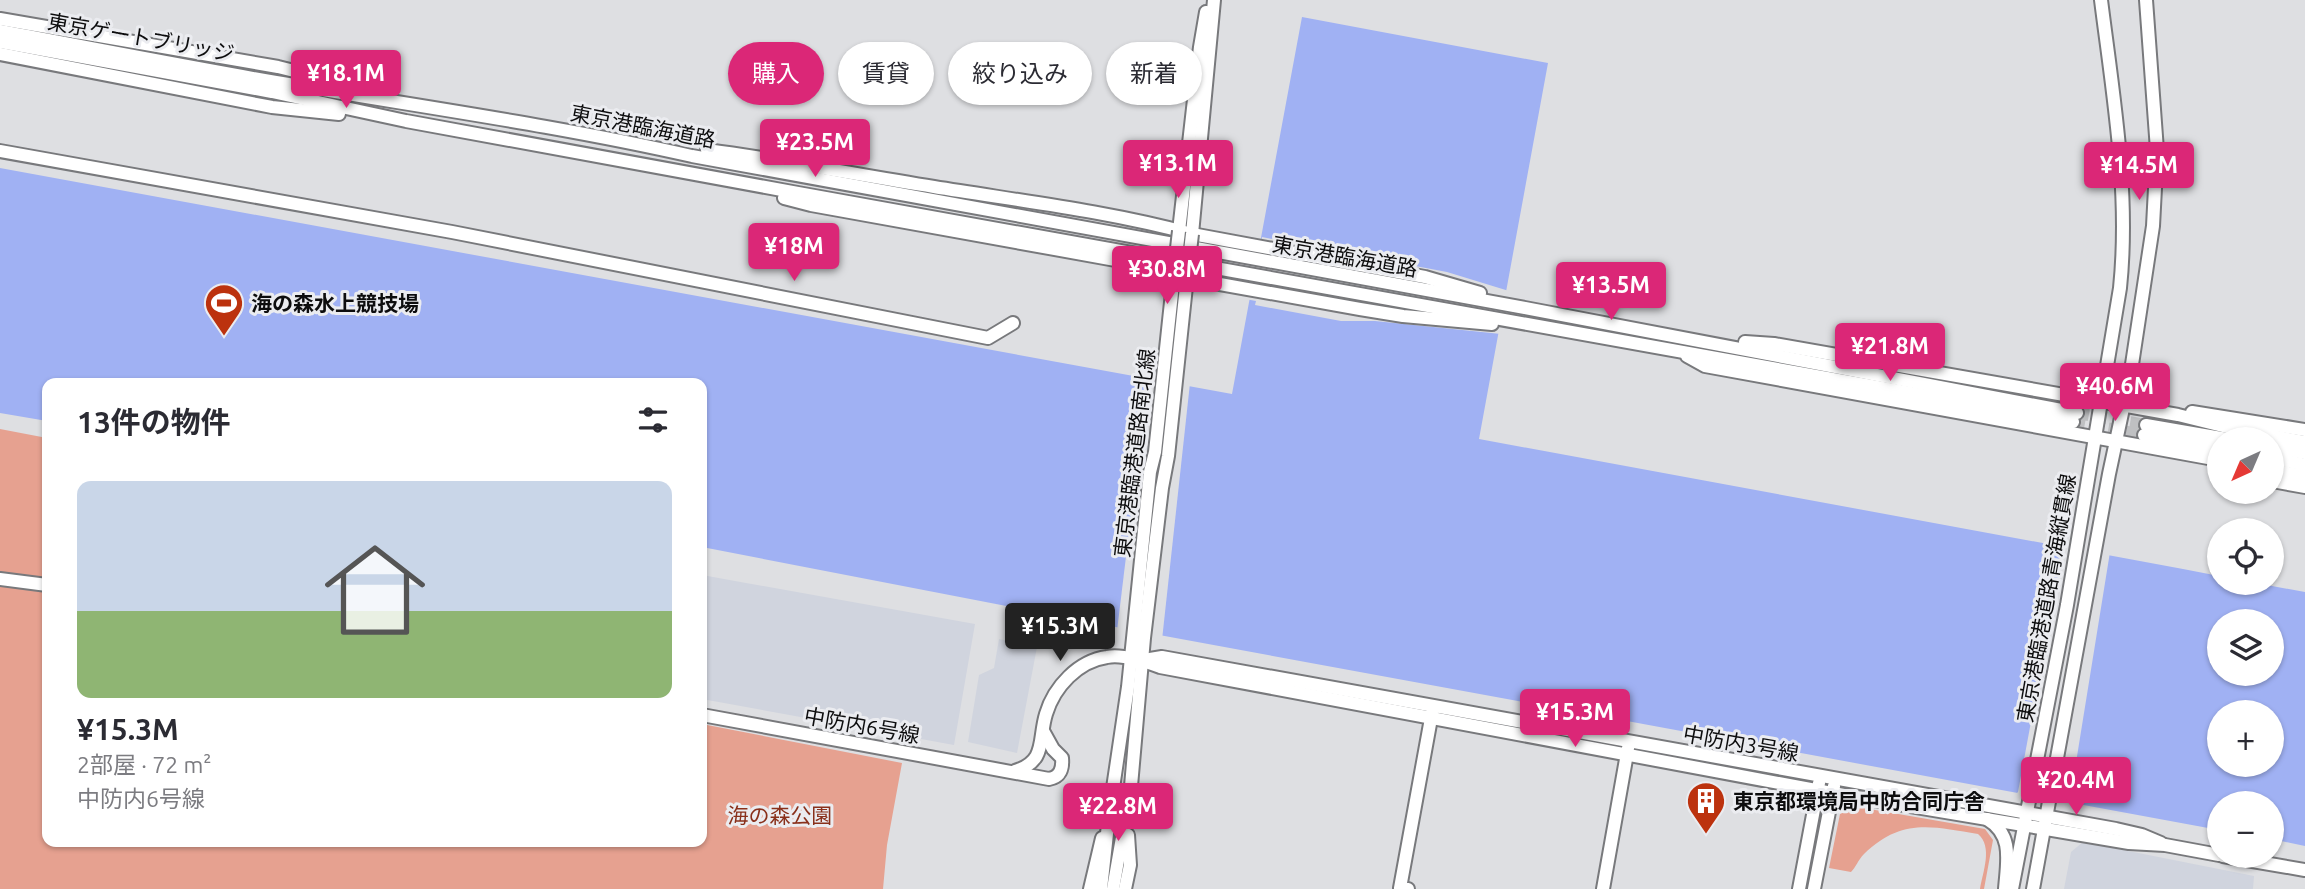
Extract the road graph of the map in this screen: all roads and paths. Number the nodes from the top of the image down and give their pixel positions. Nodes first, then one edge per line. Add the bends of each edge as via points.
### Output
1 (1208, 0) edge
2 (1213, 0) edge
3 (2101, 0) edge
4 (2146, 0) edge
5 (0, 19) edge
6 (0, 31) edge
7 (0, 42) edge
8 (0, 54) edge
9 (274, 87) junction
10 (421, 104) junction
11 (405, 121) junction
12 (637, 144) junction
13 (0, 151) edge
14 (1191, 169) junction
15 (686, 171) junction
16 (1185, 232) junction
17 (1180, 275) junction
18 (1525, 308) junction
19 (1013, 323) dead end
20 (1535, 326) junction
21 (1636, 330) junction
22 (1677, 351) junction
23 (2102, 401) junction
24 (2123, 405) junction
25 (2178, 415) junction
26 (2305, 430) edge
27 (2207, 437) edge
28 (2095, 438) junction
29 (2116, 442) junction
30 (2305, 442) edge
31 (2207, 446) edge
32 (2284, 449) edge
33 (2183, 453) junction
34 (2305, 453) edge
35 (2207, 458) edge
36 (2284, 461) edge
37 (2207, 464) edge
38 (2305, 465) edge
39 (2284, 472) edge
40 (2305, 476) edge
41 (2284, 483) edge
42 (2305, 487) edge
43 (0, 579) edge
44 (42, 584) edge
45 (1138, 637) junction
46 (1129, 659) junction
47 (1143, 660) junction
48 (1432, 713) junction
49 (707, 716) edge
50 (1043, 731) junction
51 (1628, 748) junction
52 (1034, 760) junction
53 (1015, 771) junction
54 (1040, 776) junction
55 (1818, 783) junction
56 (1834, 786) junction
57 (1109, 815) junction
58 (1126, 817) junction
59 (2026, 818) junction
60 (1986, 819) junction
61 (2044, 822) junction
62 (2207, 852) edge
63 (2006, 866) junction
64 (2284, 866) edge
65 (2305, 870) edge
66 (1090, 889) edge
67 (1101, 889) edge
68 (1113, 889) edge
69 (1125, 889) edge
70 (1408, 889) edge
71 (1603, 889) edge
72 (1799, 889) edge
73 (1814, 889) edge
74 (1994, 889) edge
75 (2005, 889) edge
76 (2012, 889) edge
77 (2033, 889) edge

1 - 14 street via 1199,47
2 - 14 street
3 - 23 street, 東京港臨港道路青海縦貫線 via 2123,212 2120,288
4 - 24 street, 東京港臨港道路青海縦貫線 via 2156,125 2156,200
5 - 10 street via 278,67
6 - 9 street, 東京ゲートブリッジ
7 - 9 street, 東京ゲートブリッジ
8 - 11 street via 272,107
9 - 10 street, 東京港臨海道路
9 - 11 street, 東京港臨海道路
10 - 12 street, 東京港臨海道路
11 - 15 street, 東京港臨海道路
12 - 16 street via 770,158
12 - 18 street, 東京港臨海道路
13 - 19 street via 452,232 988,338
14 - 16 street, 東京港臨港道路南北線
15 - 17 street via 811,205
15 - 20 street, 東京港臨海道路
16 - 17 street, 東京港臨港道路南北線, bridge
16 - 18 street via 1425,277
17 - 20 street via 1403,316
17 - 45 street, 東京港臨港道路南北線 via 1150,472
18 - 21 street, 東京港臨海道路
20 - 22 street, 東京港臨海道路
21 - 22 street, 東京港臨海道路 via 2075,417
21 - 23 street via 1774,344
22 - 28 street via 1705,366
23 - 24 street
23 - 28 street, 東京港臨港道路青海縦貫線
24 - 25 street
24 - 29 street, 東京港臨港道路青海縦貫線
25 - 26 street via 2202,412
25 - 30 street
27 - 31 street via 2145,430
28 - 29 street
28 - 59 street, 東京港臨港道路青海縦貫線
29 - 33 street
29 - 61 street, 東京港臨港道路青海縦貫線
32 - 34 street
33 - 35 street
33 - 37 street
36 - 38 street
39 - 40 street
41 - 42 street
43 - 44 street
45 - 46 street, 東京港臨港道路南北線
45 - 47 street, 東京港臨港道路南北線
46 - 47 street, 中防内3号線
46 - 50 street via 1098,659 1069,677 1050,701
46 - 57 street, 東京港臨港道路南北線
47 - 48 street, 中防内3号線 via 1161,657
47 - 58 street, 東京港臨港道路南北線
48 - 51 street, 中防内3号線
48 - 70 street via 1400,888
49 - 53 street, 中防内6号線
50 - 52 street
50 - 54 street via 1063,765 1055,778
51 - 55 street, 中防内3号線
51 - 71 street
52 - 53 street
52 - 54 street
53 - 54 street, 中防内6号線
55 - 56 street, 中防内3号線
55 - 72 street
56 - 59 street, 中防内3号線
56 - 60 street, 中防内3号線
56 - 73 street
57 - 66 street
57 - 67 street, 東京港臨港道路南北線
58 - 68 street, 東京港臨港道路南北線
58 - 69 street via 1130,865
59 - 60 street, 中防内3号線
59 - 61 street, 中防内3号線
59 - 76 street, 東京港臨港道路青海縦貫線
60 - 63 street via 2004,835
61 - 62 street, 中防内3号線 via 2129,843
61 - 77 street, 東京港臨港道路青海縦貫線
63 - 74 street
63 - 75 street
64 - 65 street, 中防内3号線

